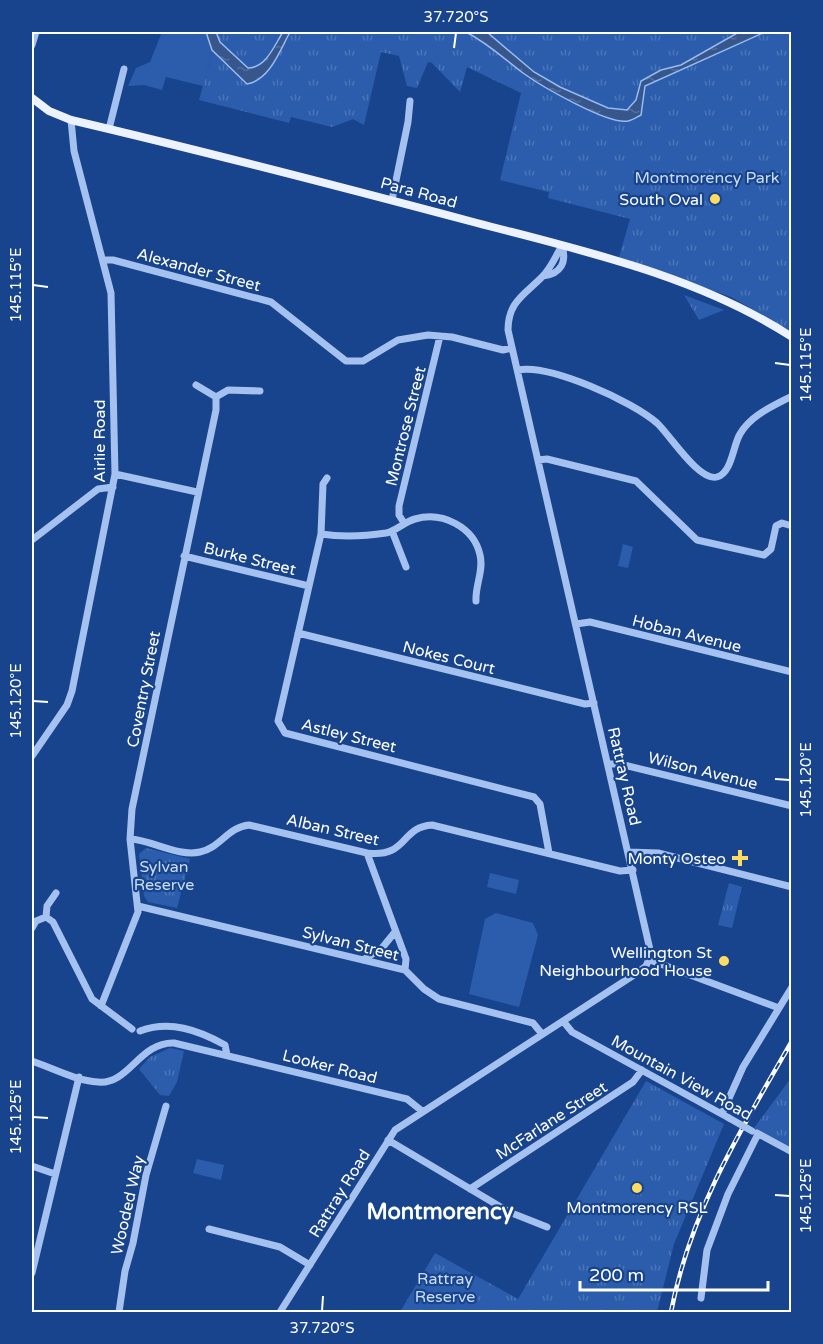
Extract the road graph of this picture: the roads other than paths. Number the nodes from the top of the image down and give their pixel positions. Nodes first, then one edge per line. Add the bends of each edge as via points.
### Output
1 (36, 32) edge
2 (32, 45) edge
3 (124, 69) dead end
4 (32, 98) edge
5 (410, 102) dead end
6 (68, 119) junction
7 (109, 129) junction
8 (392, 200) junction
9 (562, 246) junction
10 (103, 260) junction
11 (441, 336) junction
12 (792, 337) edge
13 (512, 348) junction
14 (518, 370) junction
15 (196, 385) dead end
16 (260, 391) dead end
17 (792, 396) edge
18 (216, 398) junction
19 (538, 460) junction
20 (116, 474) junction
21 (327, 478) dead end
22 (113, 487) junction
23 (197, 492) junction
24 (404, 523) junction
25 (792, 526) edge
26 (392, 531) junction
27 (321, 534) junction
28 (32, 540) edge
29 (184, 556) junction
30 (406, 567) dead end
31 (309, 586) junction
32 (476, 601) dead end
33 (576, 624) junction
34 (298, 633) junction
35 (792, 672) edge
36 (594, 703) junction
37 (32, 756) edge
38 (609, 764) junction
39 (792, 806) edge
40 (130, 839) junction
41 (629, 852) junction
42 (367, 853) junction
43 (549, 853) junction
44 (633, 870) junction
45 (792, 887) edge
46 (56, 893) dead end
47 (138, 906) junction
48 (46, 917) junction
49 (32, 928) edge
50 (395, 932) junction
51 (363, 960) junction
52 (650, 960) junction
53 (405, 970) junction
54 (792, 987) edge
55 (101, 1006) junction
56 (778, 1008) junction
57 (563, 1021) junction
58 (542, 1034) junction
59 (227, 1055) junction
60 (32, 1061) edge
61 (642, 1070) junction
62 (79, 1077) junction
63 (166, 1106) dead end
64 (422, 1111) junction
65 (725, 1116) junction
66 (755, 1132) junction
67 (388, 1140) junction
68 (792, 1152) edge
69 (32, 1166) edge
70 (56, 1174) junction
71 (470, 1189) junction
72 (547, 1227) dead end
73 (209, 1229) dead end
74 (33, 1257) edge
75 (310, 1265) junction
76 (32, 1273) edge
77 (701, 1298) dead end
78 (119, 1312) edge
79 (280, 1312) edge

1 - 2 street
3 - 7 street
4 - 6 main road, Para Road
5 - 8 street
6 - 7 main road, Para Road
6 - 10 street, Airlie Road
7 - 8 main road, Para Road
8 - 9 main road, Para Road
9 - 12 main road, Para Road via 711,294
9 - 13 street, Rattray Road via 562,266 521,293 514,304 508,318
10 - 11 street, Alexander Street via 265,300 286,311 346,361 363,361 405,338
10 - 20 street, Airlie Road via 111,293
11 - 13 street, Alexander Street via 503,350
11 - 24 street, Montrose Street via 399,506
13 - 14 street, Rattray Road
14 - 17 street via 553,372 610,396 655,422 692,463 713,478 727,468 744,428 760,413
14 - 19 street, Rattray Road
15 - 18 street
16 - 18 street via 228,390
18 - 23 street, Coventry Street
19 - 25 street via 641,483 691,535 704,542 764,555 771,549 776,526
19 - 33 street, Rattray Road
20 - 22 street, Airlie Road
20 - 23 street
21 - 27 street, Astley Street via 322,484
22 - 28 street via 98,489
22 - 37 street, Airlie Road via 72,691 67,705
23 - 29 street, Coventry Street
24 - 26 street
24 - 32 street via 431,517 453,522 475,540 481,556
26 - 27 street
26 - 30 street
27 - 31 street, Astley Street
29 - 31 street, Burke Street
29 - 40 street, Coventry Street via 132,809
31 - 34 street, Astley Street
33 - 35 street, Hoban Avenue via 590,622
33 - 36 street, Rattray Road
34 - 36 street, Nokes Court via 585,704
34 - 43 street, Astley Street via 279,721 282,731 534,797 540,804
36 - 38 street, Rattray Road
38 - 39 street, Wilson Avenue
38 - 41 street, Rattray Road
40 - 42 street, Alban Street via 198,852 211,848 233,830 249,825
40 - 47 street, Coventry Street
41 - 44 street, Rattray Road
41 - 45 street via 658,853
42 - 43 street, Alban Street via 393,852 414,830 432,825
42 - 50 street
43 - 44 street, Alban Street via 620,871
44 - 52 street, Rattray Road via 651,946
46 - 48 street via 47,906
47 - 51 street, Sylvan Street
47 - 55 street, Coventry Street
48 - 49 street via 36,921
48 - 55 street via 53,922 92,999
50 - 51 street via 382,948
50 - 53 street via 406,959
51 - 53 street, Sylvan Street
52 - 56 street
52 - 57 street, Rattray Road via 637,973
53 - 58 street, Sylvan Street via 439,999 533,1023
54 - 56 street
55 - 59 street, Looker Road via 136,1030 167,1025 189,1029 225,1045
56 - 65 street via 743,1067
57 - 58 street, Rattray Road
57 - 61 street, Mountain View Road via 572,1032
58 - 64 street, Rattray Road
59 - 62 street, Looker Road via 163,1042 108,1082
59 - 64 street, Looker Road via 407,1099
60 - 62 street, Looker Road
61 - 65 street, Mountain View Road
61 - 71 street, McFarlane Street via 633,1082
62 - 70 street
63 - 78 street, Wooded Way via 143,1185
64 - 67 street, Rattray Road via 395,1130
65 - 66 street, Mountain View Road, bridge
66 - 68 street, Mountain View Road
66 - 77 street via 707,1250
67 - 71 street
67 - 75 street, Rattray Road
69 - 70 street
70 - 74 street
71 - 72 street via 509,1212
73 - 75 street via 280,1247
74 - 76 street
75 - 79 street, Rattray Road

